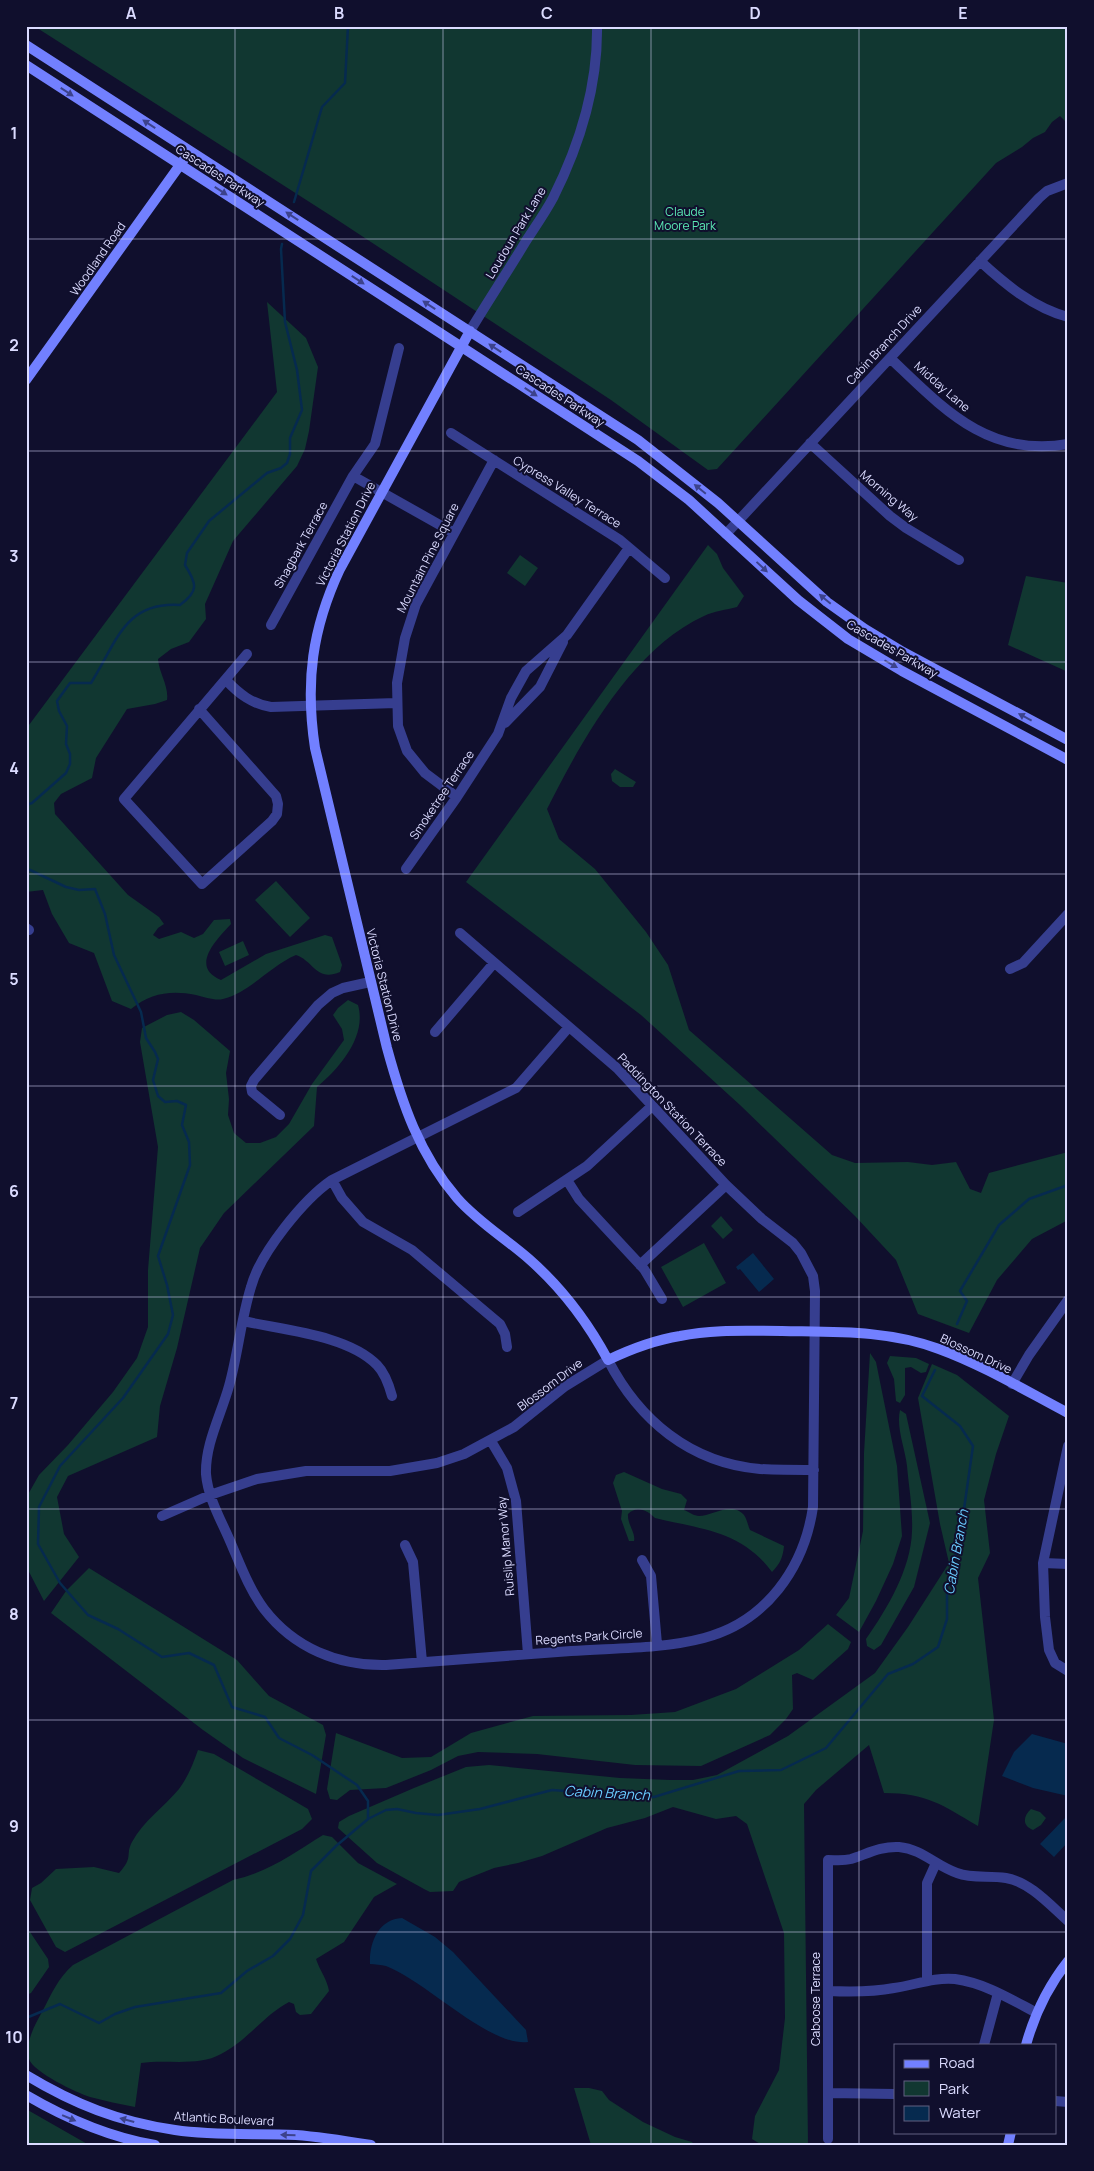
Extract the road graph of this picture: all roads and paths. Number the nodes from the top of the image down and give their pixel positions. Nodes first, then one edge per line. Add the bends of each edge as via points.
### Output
1 (597, 26) edge
2 (26, 45) edge
3 (26, 65) edge
4 (190, 151) junction
5 (180, 165) junction
6 (1068, 183) edge
7 (980, 261) junction
8 (1068, 317) edge
9 (470, 331) junction
10 (461, 347) junction
11 (399, 348) dead end
12 (890, 358) junction
13 (26, 380) edge
14 (451, 433) dead end
15 (810, 443) junction
16 (1068, 444) edge
17 (494, 460) junction
18 (353, 476) junction
19 (382, 492) junction
20 (738, 521) junction
21 (454, 533) junction
22 (726, 534) junction
23 (629, 548) junction
24 (959, 560) dead end
25 (666, 578) dead end
26 (271, 625) dead end
27 (567, 635) junction
28 (247, 654) dead end
29 (226, 680) junction
30 (396, 703) junction
31 (310, 706) junction
32 (199, 709) junction
33 (498, 734) junction
34 (1068, 740) edge
35 (1068, 760) edge
36 (457, 797) junction
37 (406, 869) dead end
38 (1068, 914) edge
39 (460, 933) dead end
40 (494, 963) junction
41 (1010, 969) dead end
42 (370, 982) junction
43 (569, 1027) junction
44 (434, 1032) dead end
45 (652, 1106) junction
46 (280, 1115) dead end
47 (417, 1138) junction
48 (332, 1180) junction
49 (567, 1180) junction
50 (726, 1185) junction
51 (518, 1212) dead end
52 (640, 1265) junction
53 (662, 1299) dead end
54 (1068, 1300) edge
55 (243, 1321) junction
56 (815, 1332) junction
57 (506, 1347) dead end
58 (608, 1360) junction
59 (1012, 1384) junction
60 (392, 1396) dead end
61 (1068, 1413) edge
62 (491, 1441) junction
63 (1068, 1446) edge
64 (814, 1470) junction
65 (210, 1495) junction
66 (162, 1516) dead end
67 (405, 1545) dead end
68 (642, 1560) dead end
69 (1043, 1563) junction
70 (1068, 1564) edge
71 (657, 1644) junction
72 (528, 1654) junction
73 (422, 1662) junction
74 (1068, 1671) edge
75 (936, 1863) junction
76 (1068, 1921) edge
77 (1068, 1961) edge
78 (927, 1980) junction
79 (829, 1991) junction
80 (998, 1993) junction
81 (1037, 2013) junction
82 (984, 2044) edge
83 (1026, 2044) edge
84 (26, 2075) edge
85 (828, 2093) junction
86 (894, 2094) edge
87 (26, 2095) edge
88 (828, 2139) dead end
89 (155, 2145) edge
90 (371, 2145) edge

1 - 9 street, Loudoun Park Lane via 589,95 568,165 552,200
4 -> 2 main road, Cascades Parkway
3 -> 5 main road, Cascades Parkway
4 - 5 main road, Woodland Road
9 -> 4 main road, Cascades Parkway
5 -> 10 main road, Cascades Parkway
5 - 13 main road, Woodland Road
6 - 7 street, Cabin Branch Drive via 1047,191 1039,198
7 - 8 street via 1032,302
7 - 12 street, Cabin Branch Drive
9 - 10 main road, Victoria Station Drive
20 -> 9 main road, Cascades Parkway via 638,440
10 - 19 main road, Victoria Station Drive
10 -> 22 main road, Cascades Parkway via 638,461 689,500
11 - 18 street, Shagbark Terrace via 380,432 369,455
12 - 15 street, Cabin Branch Drive
12 - 16 street, Midday Lane via 950,414 988,436 1034,446
14 - 17 street, Cypress Valley Terrace
15 - 20 street, Cabin Branch Drive
15 - 24 street, Morning Way via 890,516
17 - 21 street, Mountain Pine Square
17 - 23 street, Cypress Valley Terrace
18 - 19 street
18 - 26 street, Shagbark Terrace
19 - 21 street
19 - 31 main road, Victoria Station Drive via 340,569 321,616 312,660
20 - 22 street, Cabin Branch Drive
34 -> 20 main road, Cascades Parkway via 865,629 827,602
21 - 30 street, Mountain Pine Square via 423,590 410,622 399,661
22 -> 35 main road, Cascades Parkway via 798,600 848,639
23 - 25 street, Cypress Valley Terrace
23 - 27 street, Smoketree Terrace
27 - 33 street, Smoketree Terrace via 540,687
27 - 33 street, Smoketree Terrace via 526,671 514,691
28 - 29 street
29 - 31 street via 246,699 260,705
29 - 32 street
30 - 31 street
30 - 36 street, Mountain Pine Square via 398,726 407,751 425,773
31 - 42 main road, Victoria Station Drive via 315,748
32 - 32 street via 124,799 202,884 272,821 278,804 276,796
33 - 36 street, Smoketree Terrace
36 - 37 street, Smoketree Terrace
38 - 41 street via 1023,963
39 - 40 street, Paddington Station Terrace
40 - 43 street, Paddington Station Terrace
40 - 44 street
42 - 46 street via 332,993 254,1080 252,1092
42 - 47 main road, Victoria Station Drive via 399,1093
43 - 45 street, Paddington Station Terrace via 618,1069
43 - 47 street, Regents Park Circle via 516,1088
45 - 49 street via 587,1166
45 - 50 street, Paddington Station Terrace
47 - 48 street, Regents Park Circle
47 - 58 main road, Victoria Station Drive via 457,1198 528,1258 568,1298
48 - 55 street, Regents Park Circle via 309,1199 265,1255 251,1286
48 - 57 street via 342,1198 363,1222 412,1250 500,1324
49 - 51 street
49 - 52 street via 580,1199
50 - 52 street
50 - 56 street, Paddington Station Terrace via 802,1253 813,1276
52 - 53 street
54 - 59 street
55 - 60 street via 346,1346 377,1365 387,1379
55 - 65 street, Regents Park Circle via 232,1376 208,1448 206,1476
56 - 58 main road, Blossom Drive via 703,1332 656,1342
56 - 59 main road, Blossom Drive via 868,1333 916,1341 963,1359
56 - 64 street, Regents Park Circle
58 - 62 street, Blossom Drive
58 - 64 street, Victoria Station Drive via 637,1406 683,1445 739,1466
59 - 61 main road, Blossom Drive
62 - 65 street, Blossom Drive via 464,1454 414,1468 281,1474
62 - 72 street, Ruislip Manor Way via 507,1468 516,1501
63 - 69 street
64 - 71 street, Regents Park Circle via 813,1507 806,1542 781,1587 753,1614 722,1632 687,1642
65 - 66 street, Blossom Drive
65 - 73 street, Regents Park Circle via 253,1591 263,1608 289,1635 320,1653 352,1663
67 - 73 street via 413,1562
68 - 71 street via 651,1576
69 - 70 street
69 - 74 street via 1049,1650 1055,1663
71 - 72 street, Regents Park Circle
72 - 73 street, Regents Park Circle
75 - 76 street via 968,1877 999,1877 1016,1881 1038,1894
75 - 78 street via 927,1883
75 - 79 street, Caboose Terrace via 926,1855 900,1847 875,1850 845,1860 828,1860
77 - 81 main road
78 - 79 street via 867,1991
78 - 80 street via 955,1979
79 - 85 street, Caboose Terrace
80 - 81 street
80 - 82 street
81 - 83 main road
90 -> 84 main road, Atlantic Boulevard via 296,2135 175,2130 124,2120 76,2103
85 - 86 street
85 - 88 street, Caboose Terrace
87 -> 89 main road via 95,2129

